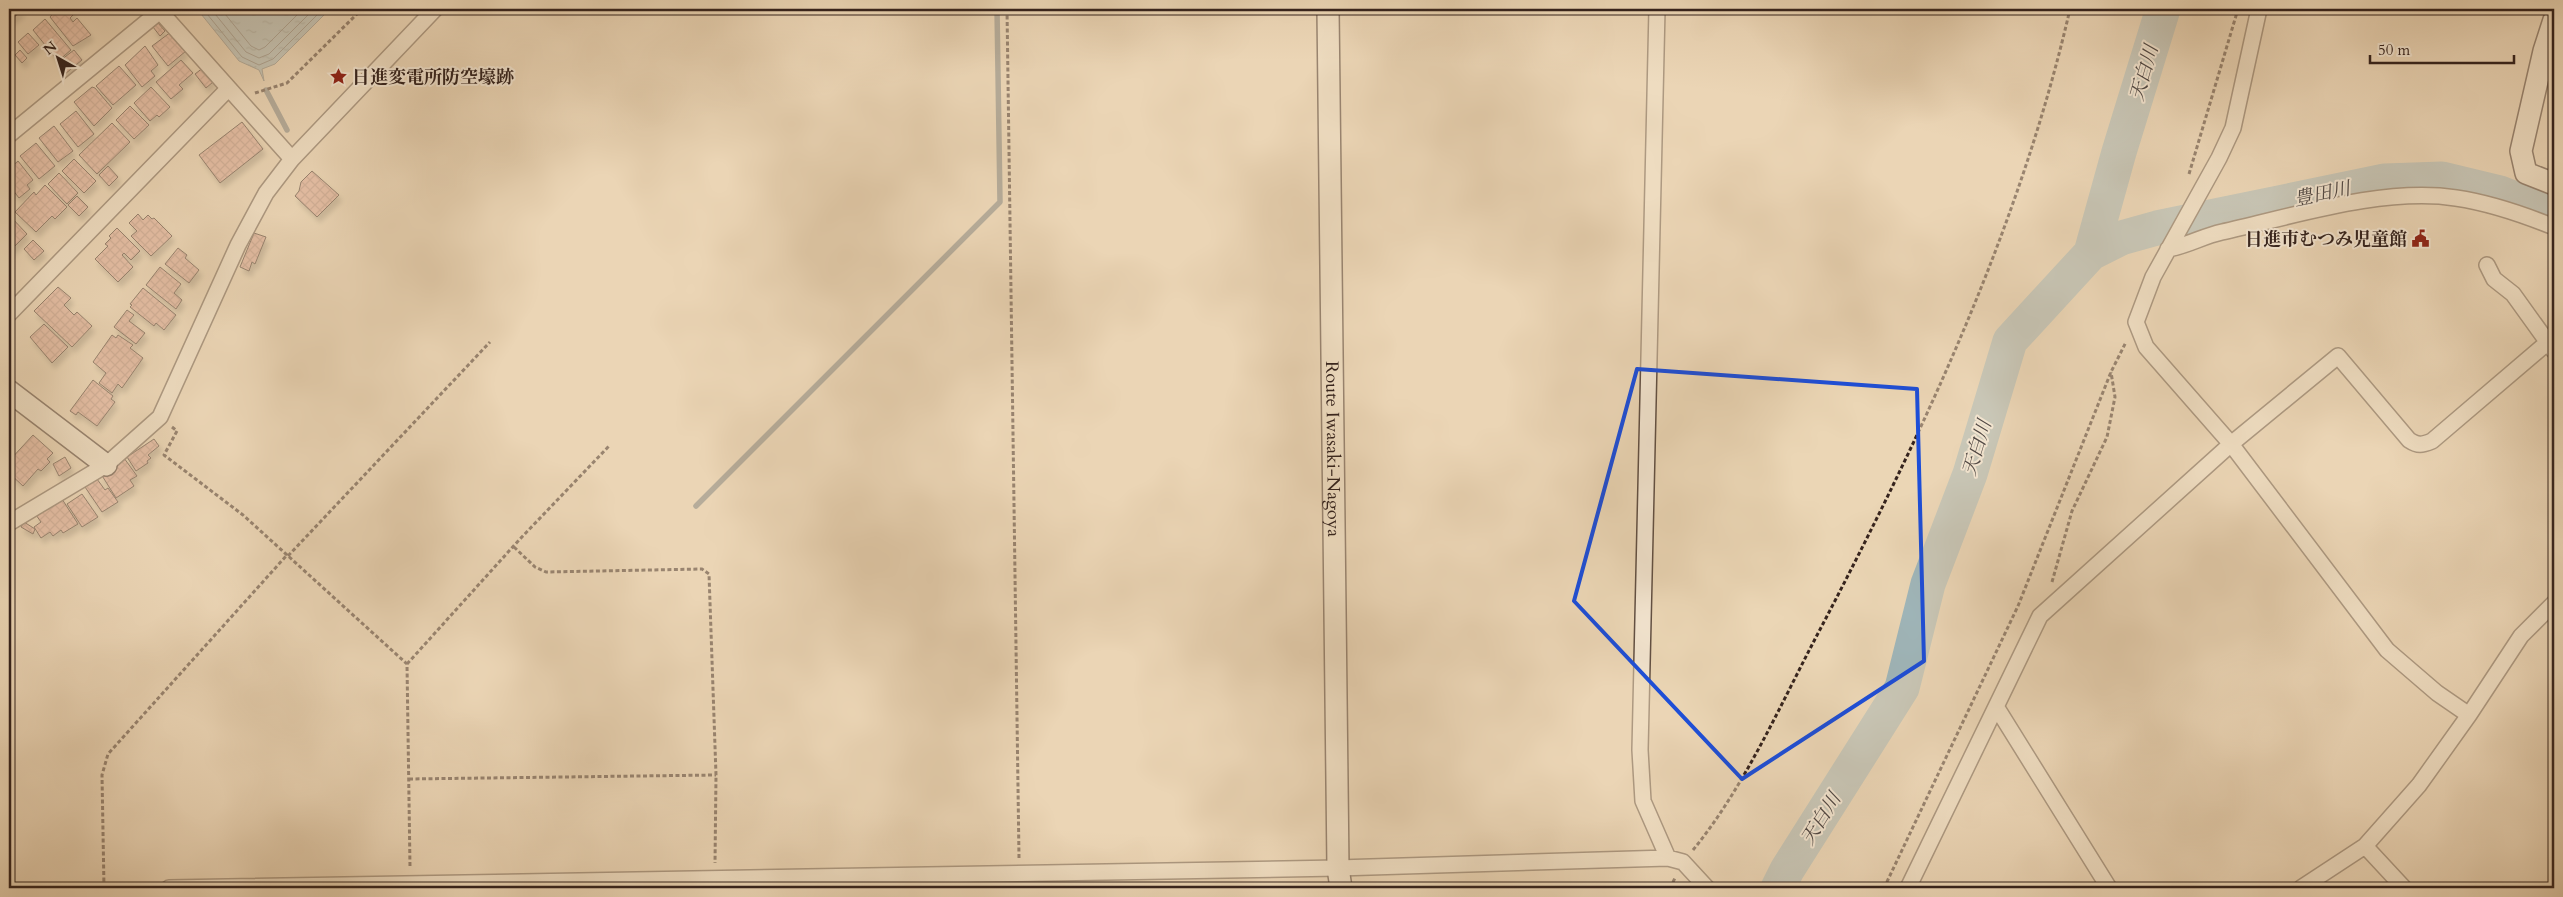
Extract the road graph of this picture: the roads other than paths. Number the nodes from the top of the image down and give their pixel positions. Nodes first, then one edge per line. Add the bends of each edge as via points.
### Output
1 (436, 9) edge
2 (1328, 9) edge
3 (1657, 9) edge
4 (2259, 9) edge
5 (159, 10) edge
6 (2554, 20) edge
7 (232, 94) junction
8 (9, 134) edge
9 (292, 159) junction
10 (2554, 184) edge
11 (2554, 227) edge
12 (2170, 245) junction
13 (2487, 265) dead end
14 (9, 314) edge
15 (2551, 347) edge
16 (9, 391) edge
17 (2231, 444) junction
18 (106, 465) junction
19 (9, 523) edge
20 (2554, 603) edge
21 (1997, 708) junction
22 (2469, 715) junction
23 (2365, 846) junction
24 (1668, 858) junction
25 (1340, 878) edge
26 (169, 888) edge
27 (1707, 888) edge
28 (1908, 888) edge
29 (2109, 888) edge
30 (2301, 888) edge
31 (2404, 888) edge

1 - 9 street
2 - 25 main road, Route Iwasaki-Nagoya
3 - 24 street via 1640,750 1643,800
4 - 12 street via 2233,128
5 - 7 street
5 - 8 street
6 - 10 main road via 2520,152 2526,173
7 - 9 street
7 - 14 street
9 - 18 street via 266,193 238,245 160,417
11 - 12 street via 2488,203 2453,197 2412,196 2373,199 2212,234 2183,246
12 - 17 street via 2153,277 2136,322 2146,347
13 - 15 street via 2494,279 2514,294
15 - 17 street via 2423,445 2409,440 2338,356
16 - 18 main road
17 - 21 street via 2040,616
17 - 22 street via 2387,650 2437,693
18 - 19 street
20 - 22 street via 2521,636
21 - 28 street
21 - 29 street
22 - 23 street via 2419,785
23 - 30 street
23 - 31 street
24 - 25 street
24 - 27 street via 1687,866
25 - 26 street via 1019,873

